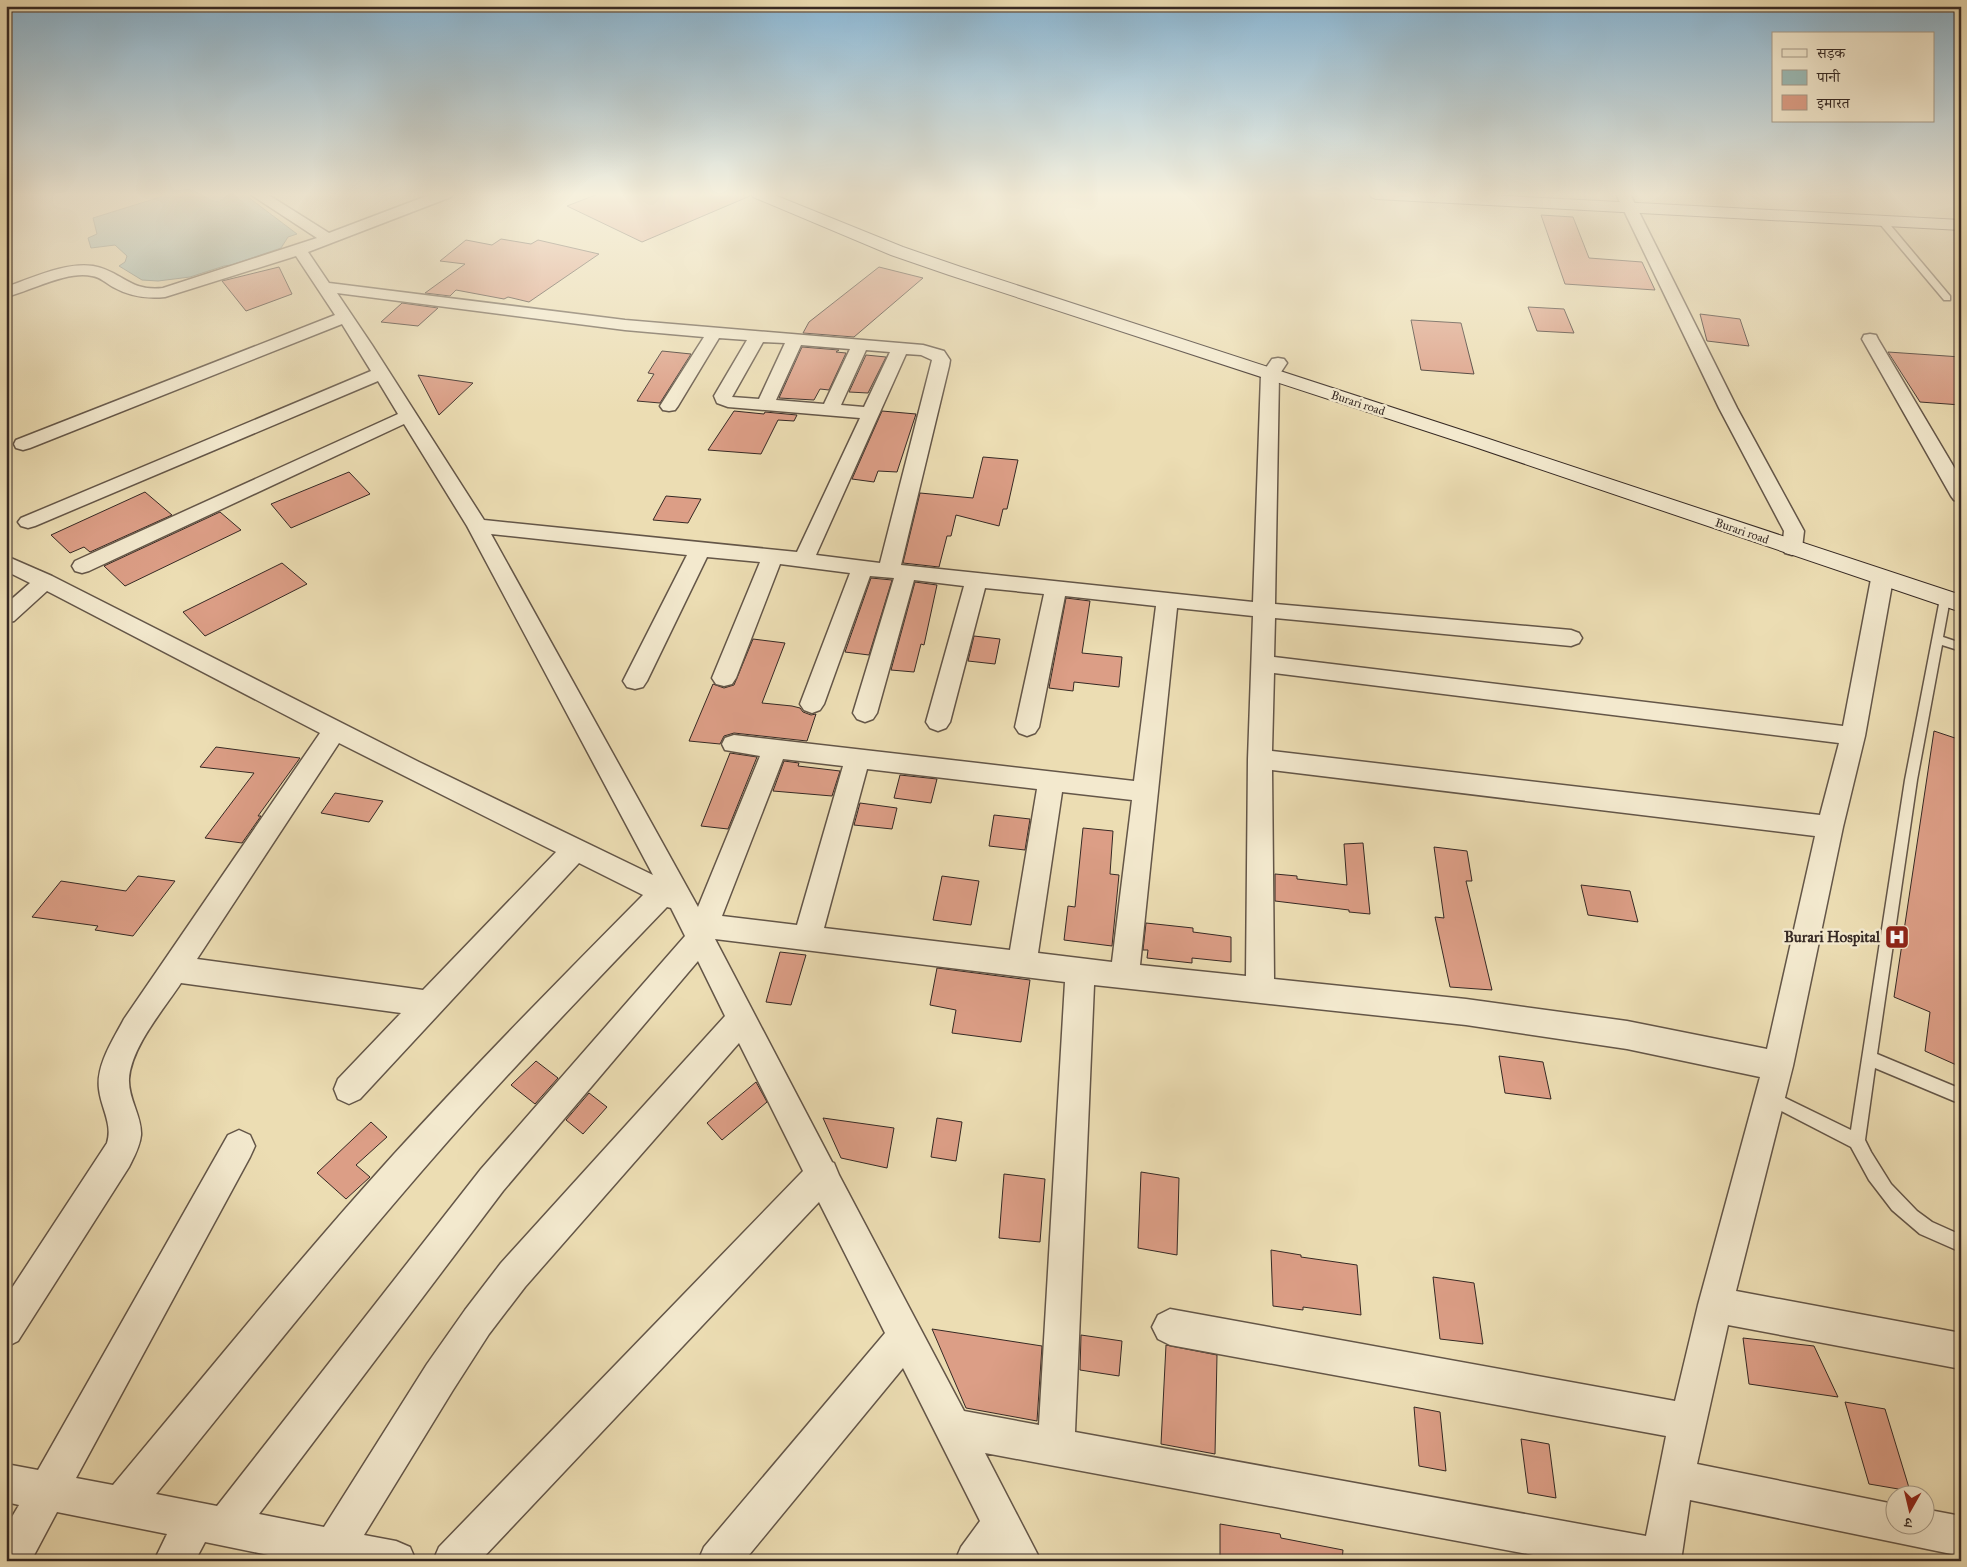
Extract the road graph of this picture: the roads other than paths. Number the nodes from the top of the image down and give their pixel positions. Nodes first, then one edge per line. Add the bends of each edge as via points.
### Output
1 (242, 267) edge
2 (311, 267) edge
3 (948, 267) edge
4 (981, 267) edge
5 (1659, 267) edge
6 (1921, 267) edge
7 (324, 287) junction
8 (6, 292) edge
9 (1947, 298) dead end
10 (344, 317) junction
11 (714, 333) junction
12 (757, 337) junction
13 (1870, 339) dead end
14 (795, 340) junction
15 (860, 345) junction
16 (900, 349) junction
17 (1274, 369) junction
18 (381, 373) junction
19 (765, 405) junction
20 (669, 406) dead end
21 (830, 410) junction
22 (871, 413) junction
23 (408, 416) junction
24 (24, 444) dead end
25 (1961, 496) edge
26 (28, 522) dead end
27 (477, 526) junction
28 (1793, 540) junction
29 (700, 550) junction
30 (773, 556) junction
31 (803, 561) junction
32 (6, 563) edge
33 (82, 566) dead end
34 (862, 568) junction
35 (898, 571) junction
36 (1882, 579) junction
37 (976, 580) junction
38 (45, 581) junction
39 (1056, 588) junction
40 (1949, 594) edge
41 (1167, 600) junction
42 (1263, 610) junction
43 (6, 616) edge
44 (1571, 638) dead end
45 (1937, 639) junction
46 (1961, 647) edge
47 (1262, 664) junction
48 (724, 678) dead end
49 (635, 682) dead end
50 (812, 704) dead end
51 (865, 713) dead end
52 (938, 722) dead end
53 (1027, 727) dead end
54 (335, 730) junction
55 (1853, 736) junction
56 (734, 744) dead end
57 (775, 749) junction
58 (858, 758) junction
59 (1260, 759) junction
60 (1050, 781) junction
61 (1146, 792) junction
62 (1830, 827) junction
63 (576, 850) junction
64 (689, 916) junction
65 (807, 939) junction
66 (1022, 964) junction
67 (175, 969) junction
68 (1080, 972) junction
69 (1125, 976) junction
70 (1260, 991) junction
71 (429, 1004) junction
72 (742, 1018) junction
73 (1869, 1058) junction
74 (1778, 1066) junction
75 (349, 1089) dead end
76 (1769, 1097) junction
77 (1961, 1097) edge
78 (1857, 1141) junction
79 (239, 1146) dead end
80 (823, 1174) junction
81 (1961, 1244) edge
82 (1715, 1305) junction
83 (1170, 1327) dead end
84 (6, 1329) edge
85 (906, 1336) junction
86 (1961, 1351) edge
87 (1688, 1422) junction
88 (953, 1428) junction
89 (1056, 1447) junction
90 (1675, 1478) junction
91 (6, 1483) edge
92 (48, 1492) junction
93 (120, 1506) junction
94 (1884, 1521) edge
95 (1002, 1523) junction
96 (210, 1524) junction
97 (1934, 1530) edge
98 (1961, 1536) edge
99 (330, 1554) edge
100 (1661, 1560) edge
101 (9, 1561) edge
102 (174, 1561) edge
103 (396, 1561) edge
104 (453, 1561) edge
105 (718, 1561) edge
106 (975, 1561) edge
107 (1021, 1561) edge

1 - 8 street via 152,294 131,292 101,274 81,270
2 - 7 street
3 - 17 main road, Burari road
4 - 17 main road, Burari road
5 - 28 street
6 - 9 lane
7 - 10 street
7 - 11 street via 625,326
10 - 18 street
10 - 24 street
11 - 12 street
11 - 20 street
12 - 14 street
12 - 19 street via 723,399
13 - 25 street
14 - 15 street
14 - 19 street
15 - 16 street
15 - 21 street
16 - 22 street
16 - 35 street via 932,353 941,360
17 - 28 main road, Burari road
17 - 42 street
18 - 23 street
18 - 26 street
19 - 21 street
21 - 22 street
22 - 31 street
23 - 27 street
23 - 33 street
27 - 29 street
27 - 64 street
28 - 36 main road, Burari road
28 - 40 main road, Burari road
29 - 30 street
29 - 49 street
30 - 31 street
30 - 48 street
31 - 34 street
32 - 38 street
34 - 35 street
34 - 50 street
35 - 37 street
35 - 51 street
36 - 40 main road, Burari road
36 - 55 street
37 - 39 street
37 - 52 street
38 - 43 street
38 - 54 street
39 - 41 street
39 - 53 street
40 - 45 lane
41 - 42 street
41 - 61 street
42 - 44 street
42 - 47 street
45 - 46 lane
45 - 73 lane via 1911,780
47 - 55 street
47 - 59 street
54 - 63 street
54 - 67 street
55 - 62 street
56 - 57 street
57 - 58 street
57 - 64 street
58 - 60 street
58 - 65 street
59 - 62 street
59 - 70 street
60 - 61 street
60 - 66 street
61 - 69 street
62 - 74 street
63 - 64 street
63 - 71 street
64 - 65 street
64 - 72 street
64 - 93 street via 491,1071 338,1242
64 - 96 street via 492,1180
65 - 66 street
66 - 68 street
67 - 71 street
67 - 84 street via 134,1029 120,1058 114,1078 114,1097 125,1132 120,1151
68 - 69 street
68 - 89 street
69 - 70 street
70 - 74 street via 1466,1012 1627,1035
71 - 75 street
72 - 80 street
72 - 99 street via 513,1275 440,1377
73 - 77 lane
73 - 78 lane
74 - 76 street
76 - 78 lane
76 - 82 street
78 - 81 lane via 1869,1168 1896,1202 1916,1221
79 - 92 street
80 - 85 street
80 - 104 street
82 - 86 street
82 - 87 street
83 - 87 street
85 - 88 street
85 - 105 street
87 - 90 street
88 - 89 street
88 - 95 street
89 - 100 street
90 - 94 street
90 - 100 street
91 - 92 street
92 - 93 street
92 - 101 street
93 - 96 street
95 - 106 street
95 - 107 street
96 - 99 street
96 - 102 street
97 - 98 street
99 - 103 street

